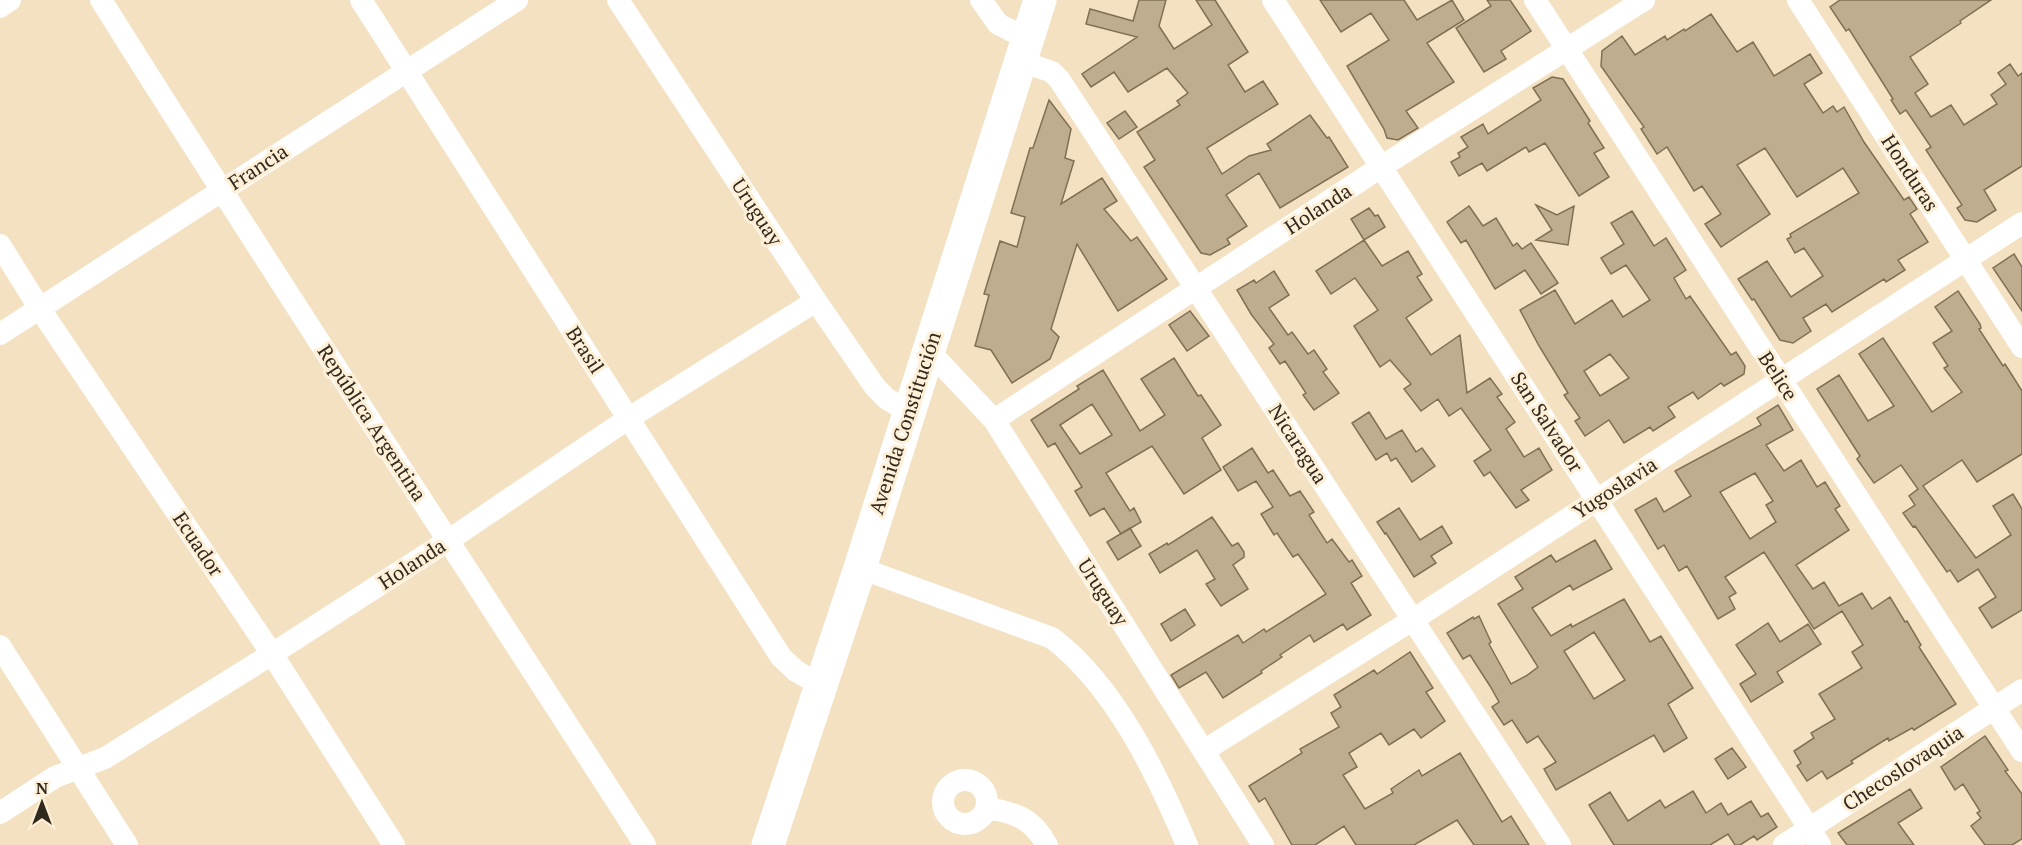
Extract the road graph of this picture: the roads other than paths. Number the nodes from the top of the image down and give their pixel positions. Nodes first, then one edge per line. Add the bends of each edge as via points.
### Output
1 (10, 0) edge
2 (101, 0) edge
3 (361, 0) edge
4 (517, 0) edge
5 (618, 0) edge
6 (981, 0) edge
7 (1040, 0) edge
8 (1273, 0) edge
9 (1535, 0) edge
10 (1644, 0) edge
11 (1798, 0) edge
12 (0, 7) edge
13 (1024, 50) junction
14 (1567, 50) junction
15 (407, 71) junction
16 (1382, 167) junction
17 (221, 191) junction
18 (2022, 223) edge
19 (0, 245) edge
20 (1966, 259) junction
21 (1196, 288) junction
22 (816, 301) junction
23 (40, 309) junction
24 (0, 334) edge
25 (2022, 347) edge
26 (928, 350) junction
27 (1781, 380) junction
28 (909, 412) junction
29 (629, 418) junction
30 (994, 420) junction
31 (1597, 500) junction
32 (449, 540) junction
33 (860, 568) junction
34 (1414, 619) junction
35 (0, 646) edge
36 (272, 654) junction
37 (822, 686) junction
38 (2022, 690) edge
39 (1995, 709) junction
40 (1205, 750) junction
41 (2022, 751) edge
42 (78, 769) junction
43 (987, 808) dead end
44 (0, 813) edge
45 (1815, 837) edge
46 (127, 845) edge
47 (394, 845) edge
48 (645, 845) edge
49 (768, 845) edge
50 (1047, 845) edge
51 (1187, 845) edge
52 (1263, 845) edge
53 (1560, 845) edge
54 (1784, 845) edge

1 - 12 street
2 - 17 street, República Argentina
3 - 15 street, Brasil
4 - 15 street, Francia
5 - 22 street, Uruguay
6 - 13 street, Nicaragua
7 - 13 main road, Avenida Constitución
8 - 16 street, San Salvador
9 - 14 street, Belice
10 - 14 street, Holanda
11 - 20 street, Honduras
13 - 21 street, Nicaragua via 1059,79
13 - 26 main road, Avenida Constitución
14 - 16 street, Holanda
14 - 27 street, Belice
15 - 17 street, Francia
15 - 29 street, Brasil
16 - 21 street, Holanda
16 - 31 street, San Salvador
17 - 23 street, Francia
17 - 32 street, República Argentina
18 - 20 street, Yugoslavia
19 - 23 street, Ecuador
20 - 25 street, Honduras
20 - 27 street, Yugoslavia
21 - 30 street, Holanda
21 - 34 street, Nicaragua
22 - 28 street, Uruguay via 875,387
22 - 29 street, Holanda
23 - 24 street, Francia
23 - 36 street, Ecuador
26 - 28 main road, Avenida Constitución
26 - 30 street, Uruguay
27 - 31 street, Yugoslavia
27 - 39 street, Belice
28 - 33 main road, Avenida Constitución
29 - 32 street, Holanda
29 - 37 street, Brasil via 781,657
30 - 40 street, Uruguay
31 - 34 street, Yugoslavia
31 - 45 street, San Salvador
32 - 36 street, Holanda
32 - 48 street, República Argentina
33 - 37 main road, Avenida Constitución
33 - 51 street via 1052,638 1071,653 1137,738
34 - 40 street, Yugoslavia
34 - 53 street, Nicaragua
35 - 42 street
36 - 42 street, Holanda via 105,758
36 - 47 street, Ecuador
37 - 49 main road, Avenida Constitución
38 - 39 street, Checoslovaquia
39 - 41 street, Belice
39 - 45 street, Checoslovaquia
40 - 52 street, Uruguay
42 - 44 street, Holanda via 55,777
42 - 46 street
43 - 50 street via 1023,817
45 - 54 street, Checoslovaquia

